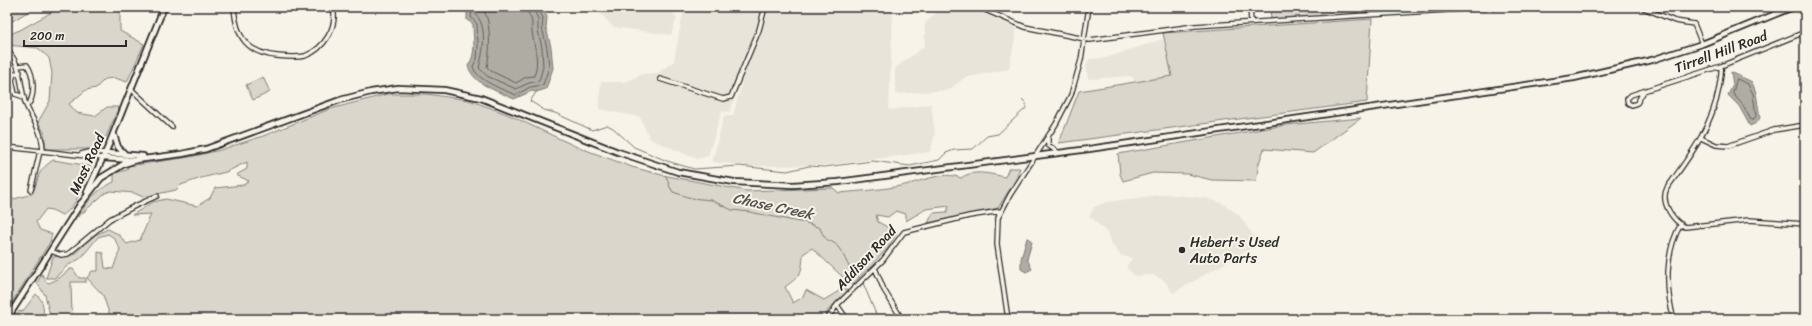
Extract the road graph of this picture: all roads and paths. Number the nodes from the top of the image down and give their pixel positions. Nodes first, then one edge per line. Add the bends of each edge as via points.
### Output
1 (164, 7) edge
2 (234, 7) edge
3 (333, 7) edge
4 (765, 7) edge
5 (978, 7) edge
6 (1089, 7) edge
7 (1250, 7) edge
8 (1495, 7) edge
9 (1641, 7) edge
10 (1793, 7) edge
11 (1251, 22) junction
12 (1805, 32) edge
13 (1085, 39) junction
14 (1702, 44) junction
15 (7, 50) edge
16 (18, 66) junction
17 (1721, 66) junction
18 (20, 72) junction
19 (660, 78) dead end
20 (131, 89) junction
21 (1644, 91) junction
22 (24, 97) junction
23 (27, 106) junction
24 (1805, 125) edge
25 (172, 127) dead end
26 (114, 134) junction
27 (1048, 137) junction
28 (1702, 138) junction
29 (7, 147) edge
30 (42, 151) junction
31 (1059, 153) junction
32 (104, 156) junction
33 (128, 156) junction
34 (161, 156) junction
35 (1036, 156) junction
36 (136, 160) junction
37 (31, 190) dead end
38 (157, 196) dead end
39 (80, 204) junction
40 (1000, 211) junction
41 (1681, 224) junction
42 (1805, 224) edge
43 (52, 251) junction
44 (875, 268) junction
45 (837, 304) junction
46 (7, 319) edge
47 (827, 319) edge
48 (847, 319) edge
49 (902, 319) edge
50 (1008, 319) edge
51 (1674, 319) edge

1 - 20 main road, Mast Road
2 - 3 street via 236,26 250,47 263,54 292,57 307,55 322,45 333,25
4 - 19 street via 759,30 729,99
5 - 13 street via 1025,27
6 - 13 street
7 - 11 street
8 - 11 street
9 - 14 street via 1675,21 1694,24
10 - 14 main road
11 - 13 street via 1180,27 1096,40
12 - 17 street, Tirrell Hill Road
13 - 27 street via 1072,91
14 - 31 main road via 1632,65 1561,81
15 - 16 street
16 - 18 street
16 - 23 street via 27,65 31,75 32,97
17 - 21 street, Tirrell Hill Road
17 - 28 street via 1714,110
18 - 22 street
18 - 22 street via 14,74 12,84 15,94
20 - 25 street
20 - 26 main road, Mast Road
21 - 21 street, Tirrell Hill Road via 1629,96 1628,103 1636,104
22 - 23 street
23 - 30 street via 41,133
24 - 28 street via 1774,130 1732,145 1716,145
26 - 32 main road, Mast Road
26 - 33 main road via 118,147
27 - 31 street via 1048,145
27 - 35 street
28 - 41 street via 1666,191 1666,205
29 - 30 street
30 - 32 street via 80,154 89,152
30 - 37 street
31 - 35 main road
32 - 33 main road
32 - 36 main road
32 - 39 main road, Mast Road
33 - 34 main road
34 - 35 main road via 206,149 356,96 414,88 450,91 481,98 644,162 686,174 734,182 773,185 814,184
34 - 36 main road
35 - 40 street
36 - 39 main road via 105,175
38 - 43 street via 110,219 68,254 61,255
39 - 43 main road, Mast Road
40 - 44 street, Addison Road via 974,214 907,230 900,234
40 - 50 street via 996,238
41 - 42 street via 1690,227 1755,220
41 - 51 street via 1673,239 1669,261 1669,298
43 - 46 main road, Mast Road
44 - 45 street, Addison Road
44 - 49 street via 884,290
45 - 47 street, Addison Road
45 - 48 street

